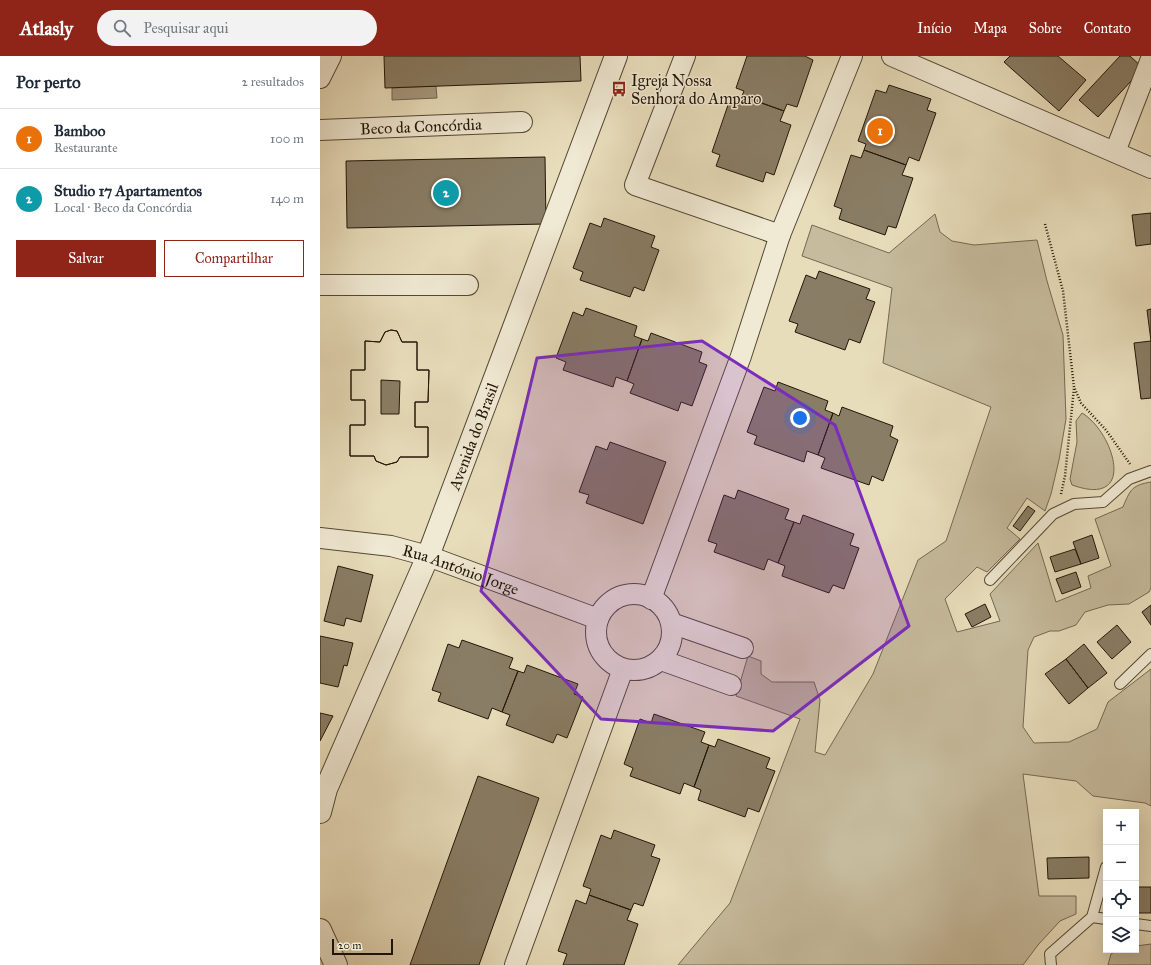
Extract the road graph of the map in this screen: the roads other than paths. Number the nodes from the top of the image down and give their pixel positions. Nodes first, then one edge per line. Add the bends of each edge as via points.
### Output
1 (331, 56) edge
2 (616, 56) edge
3 (685, 56) edge
4 (852, 56) edge
5 (892, 56) edge
6 (1151, 59) edge
7 (320, 78) edge
8 (522, 122) dead end
9 (320, 130) edge
10 (1115, 152) junction
11 (1151, 168) edge
12 (780, 235) junction
13 (320, 285) edge
14 (468, 285) dead end
15 (1151, 471) edge
16 (320, 538) edge
17 (428, 556) junction
18 (990, 580) dead end
19 (651, 599) junction
20 (598, 619) junction
21 (671, 623) junction
22 (743, 648) dead end
23 (1151, 654) edge
24 (661, 660) junction
25 (623, 669) junction
26 (1120, 684) dead end
27 (731, 685) dead end
28 (320, 812) edge
29 (1103, 878) edge
30 (1092, 917) junction
31 (1103, 919) edge
32 (1139, 924) edge
33 (1151, 926) edge
34 (320, 930) edge
35 (336, 965) edge
36 (515, 965) edge
37 (1051, 965) edge

1 - 7 street
2 - 17 street, Avenida do Brasil
3 - 12 street via 635,185
4 - 12 street
5 - 10 street
6 - 10 street
8 - 9 street, Beco da Concórdia
10 - 11 street
12 - 19 street via 741,356
13 - 14 street
15 - 18 lane via 1129,478 1103,502 1074,504 1053,514
16 - 17 street, Rua António Jorge via 391,546
17 - 20 street, Rua António Jorge
17 - 28 street, Avenida do Brasil via 326,789
19 - 20 street via 636,594 620,597 606,605
19 - 21 street via 663,608
20 - 25 street via 595,634 600,649 609,662
21 - 22 street
21 - 24 street via 671,639
23 - 26 lane
24 - 25 street via 639,670
24 - 27 street
25 - 36 street
29 - 30 lane
30 - 31 lane
30 - 37 lane via 1050,954
32 - 33 lane
34 - 35 street

